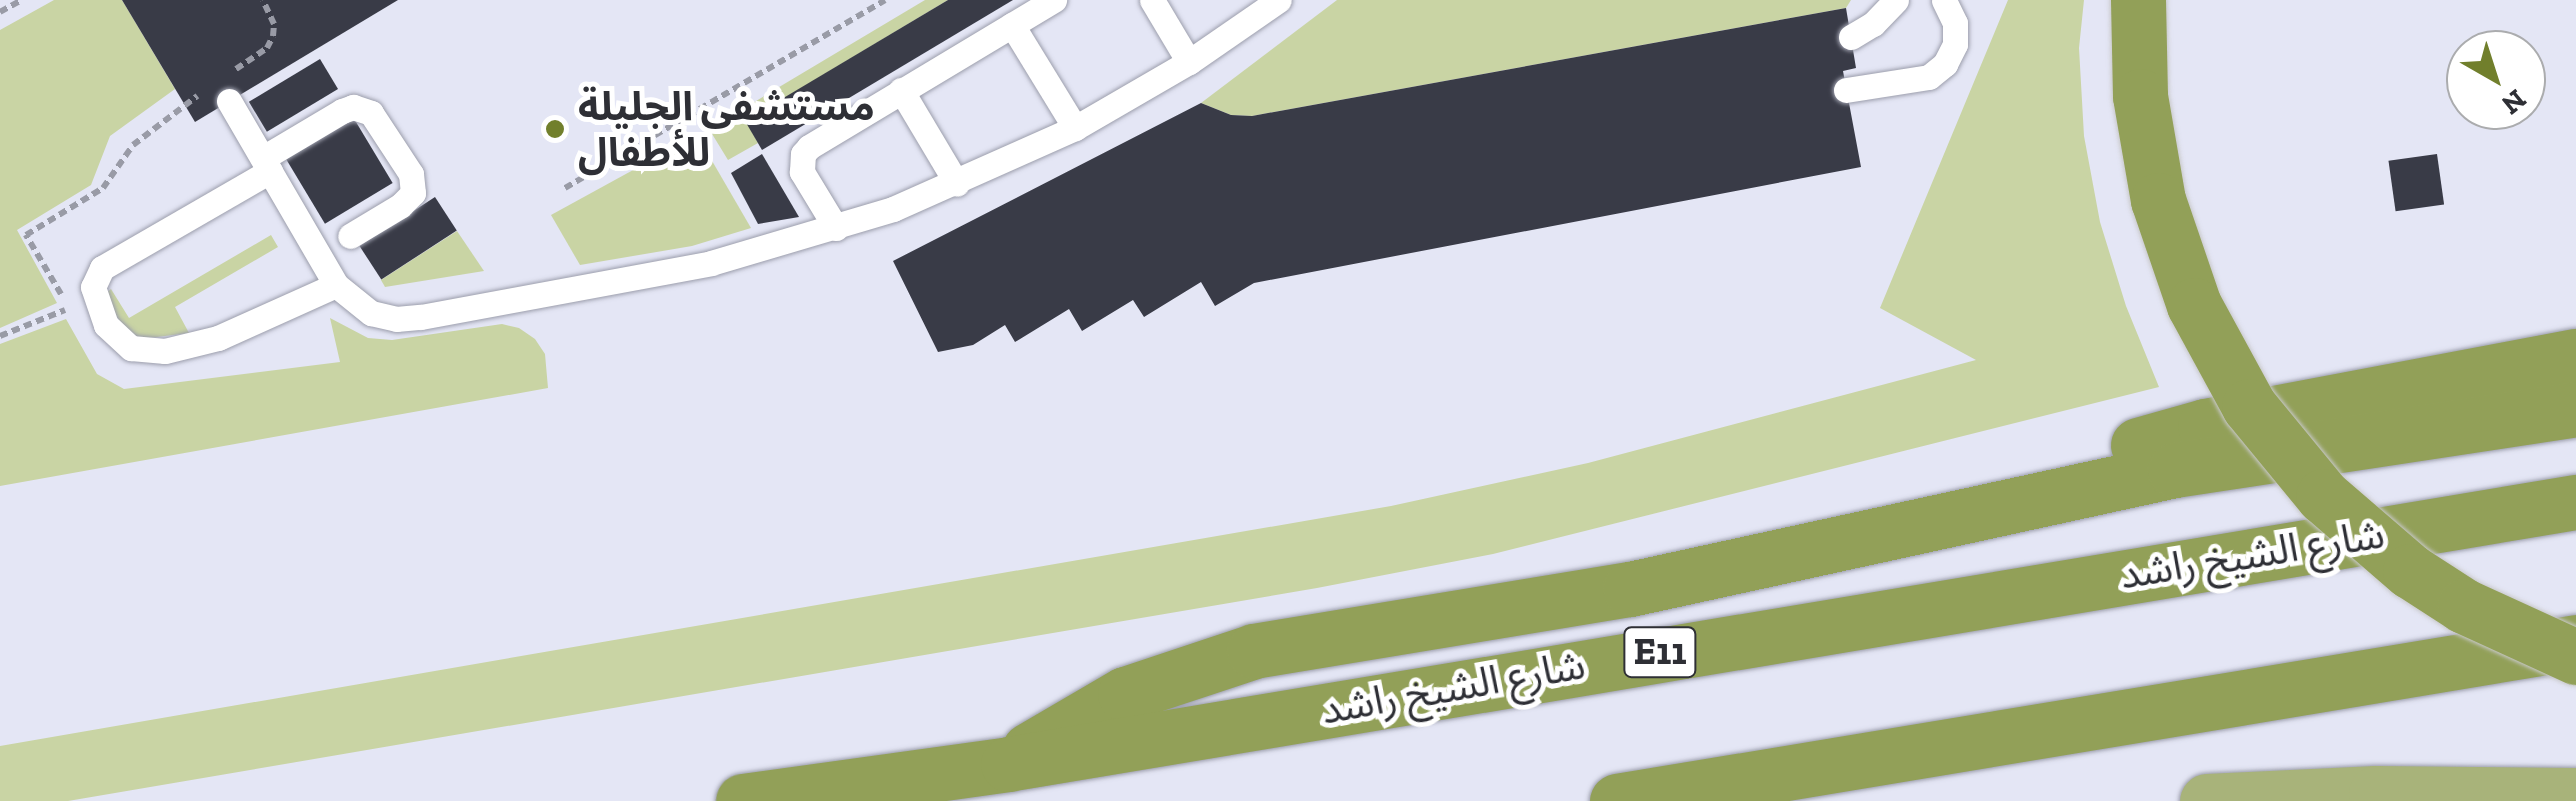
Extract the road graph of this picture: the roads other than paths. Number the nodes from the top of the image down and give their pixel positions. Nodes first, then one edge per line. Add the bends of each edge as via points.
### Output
1 (1054, 0) edge
2 (1152, 0) edge
3 (1279, 0) edge
4 (1896, 0) edge
5 (1944, 0) edge
6 (2138, 0) edge
7 (1012, 25) junction
8 (1851, 37) dead end
9 (1189, 62) junction
10 (901, 90) junction
11 (1846, 90) dead end
12 (221, 93) road end
13 (1075, 128) junction
14 (266, 165) junction
15 (956, 184) junction
16 (836, 228) junction
17 (350, 236) dead end
18 (336, 285) junction
19 (2576, 356) edge
20 (2576, 409) edge
21 (2040, 497) junction
22 (2576, 502) edge
23 (2576, 642) edge
24 (2576, 657) edge
25 (1008, 764) junction
26 (2576, 795) edge
27 (743, 801) edge
28 (1617, 801) edge
29 (2207, 801) edge

1 - 7 lane
2 - 9 lane
3 - 9 lane
4 - 8 lane
5 - 11 lane via 1955,23 1945,64 1929,77
6 - 24 highway, bridge via 2140,96 2158,200 2194,305 2249,406 2323,496 2410,571 2520,635
7 - 10 lane
7 - 13 lane
9 - 13 lane
10 - 15 lane
10 - 16 lane via 803,154 802,172
12 - 14 lane
13 - 15 lane
14 - 17 lane via 342,111 371,113 410,174 413,193
14 - 18 lane
14 - 18 lane via 102,268 92,287 106,326 131,348 165,351 230,334
15 - 16 lane
16 - 18 lane via 712,263 421,318 370,313
19 - 21 highway via 2160,437 2102,460
20 - 21 highway via 2285,451
21 - 25 highway via 1630,589 1254,651 1125,694
22 - 25 highway, شارع الشيخ راشد / E11
23 - 28 highway
25 - 27 highway, شارع الشيخ راشد / E11
26 - 29 highway via 2376,792

